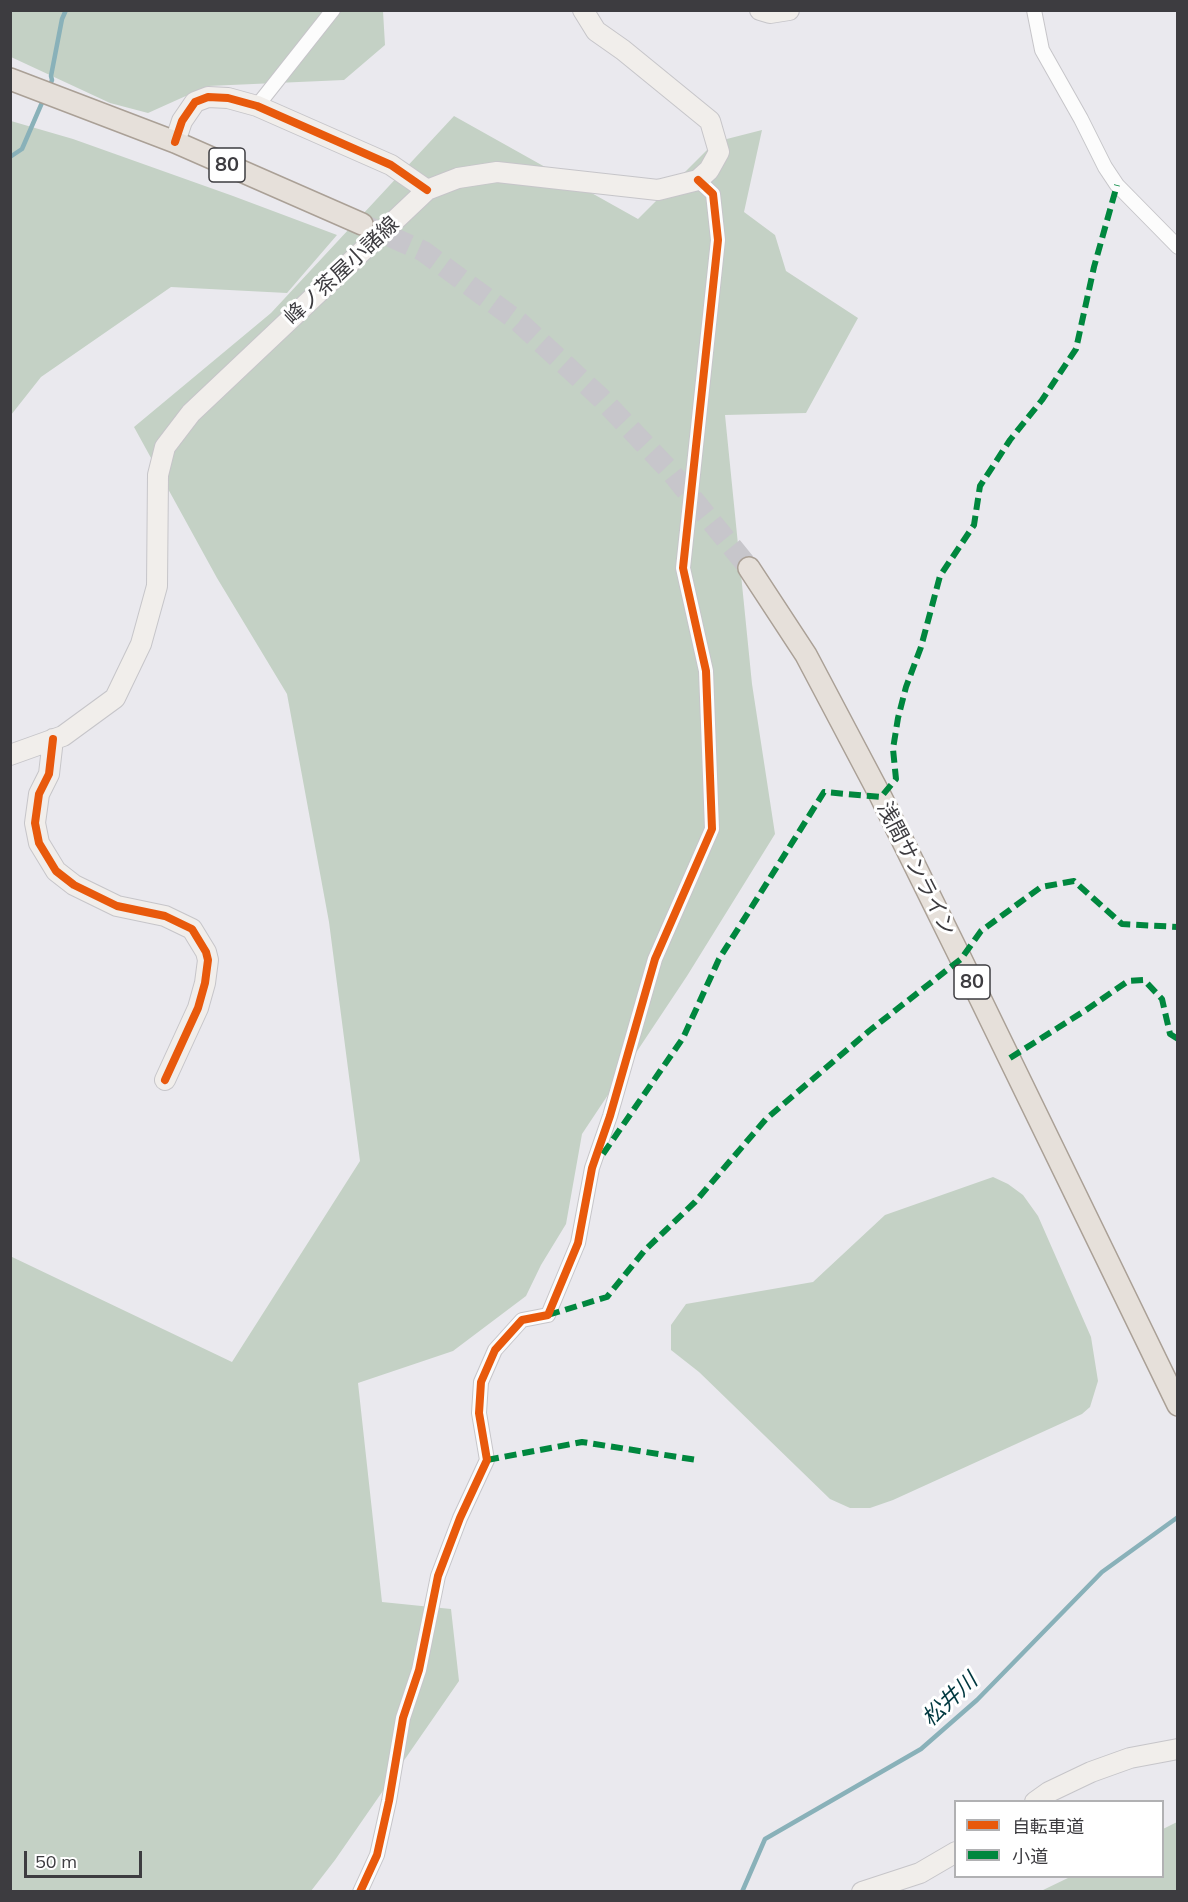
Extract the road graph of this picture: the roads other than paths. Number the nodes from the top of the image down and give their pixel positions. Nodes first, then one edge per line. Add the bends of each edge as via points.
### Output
1 (333, 10) edge
2 (584, 10) edge
3 (760, 10) edge
4 (789, 10) edge
5 (1034, 10) edge
6 (10, 79) edge
7 (257, 106) junction
8 (175, 142) junction
9 (698, 180) junction
10 (427, 190) junction
11 (362, 224) tunnel mouth
12 (1178, 247) edge
13 (749, 568) tunnel mouth
14 (53, 739) junction
15 (10, 755) edge
16 (165, 1080) dead end
17 (1178, 1405) edge
18 (1178, 1749) edge
19 (1038, 1800) edge
20 (954, 1853) edge
21 (360, 1892) edge
22 (862, 1892) edge

1 - 7 street
2 - 9 main road via 596,31 710,121 719,152
3 - 4 main road
5 - 12 street via 1042,50 1105,167 1117,185
6 - 8 main road, 80
7 - 8 main road via 228,98 208,97 195,102 182,121
7 - 10 main road via 391,165
8 - 11 main road, 80
9 - 10 main road, 峰ノ茶屋小諸線 via 658,190 497,172 458,178
9 - 21 street via 713,194 718,240 683,568 706,671 712,830 655,959 592,1168 578,1243 553,1305 548,1316 522,1320 495,1350 482,1382 479,1413 487,1460 438,1576 419,1670 403,1718 377,1855
10 - 14 main road, 峰ノ茶屋小諸線 via 191,413 165,447 158,475 157,586 141,644 115,698 63,736
13 - 17 main road, 浅間サンライン / 80 via 806,655 881,797
14 - 15 main road, 峰ノ茶屋小諸線
14 - 16 main road via 49,774 39,794 35,823 39,843 56,871 74,885 117,906 165,916 192,929 206,952 205,983 198,1008
18 - 19 main road via 1130,1758 1091,1772
20 - 22 main road via 920,1873

